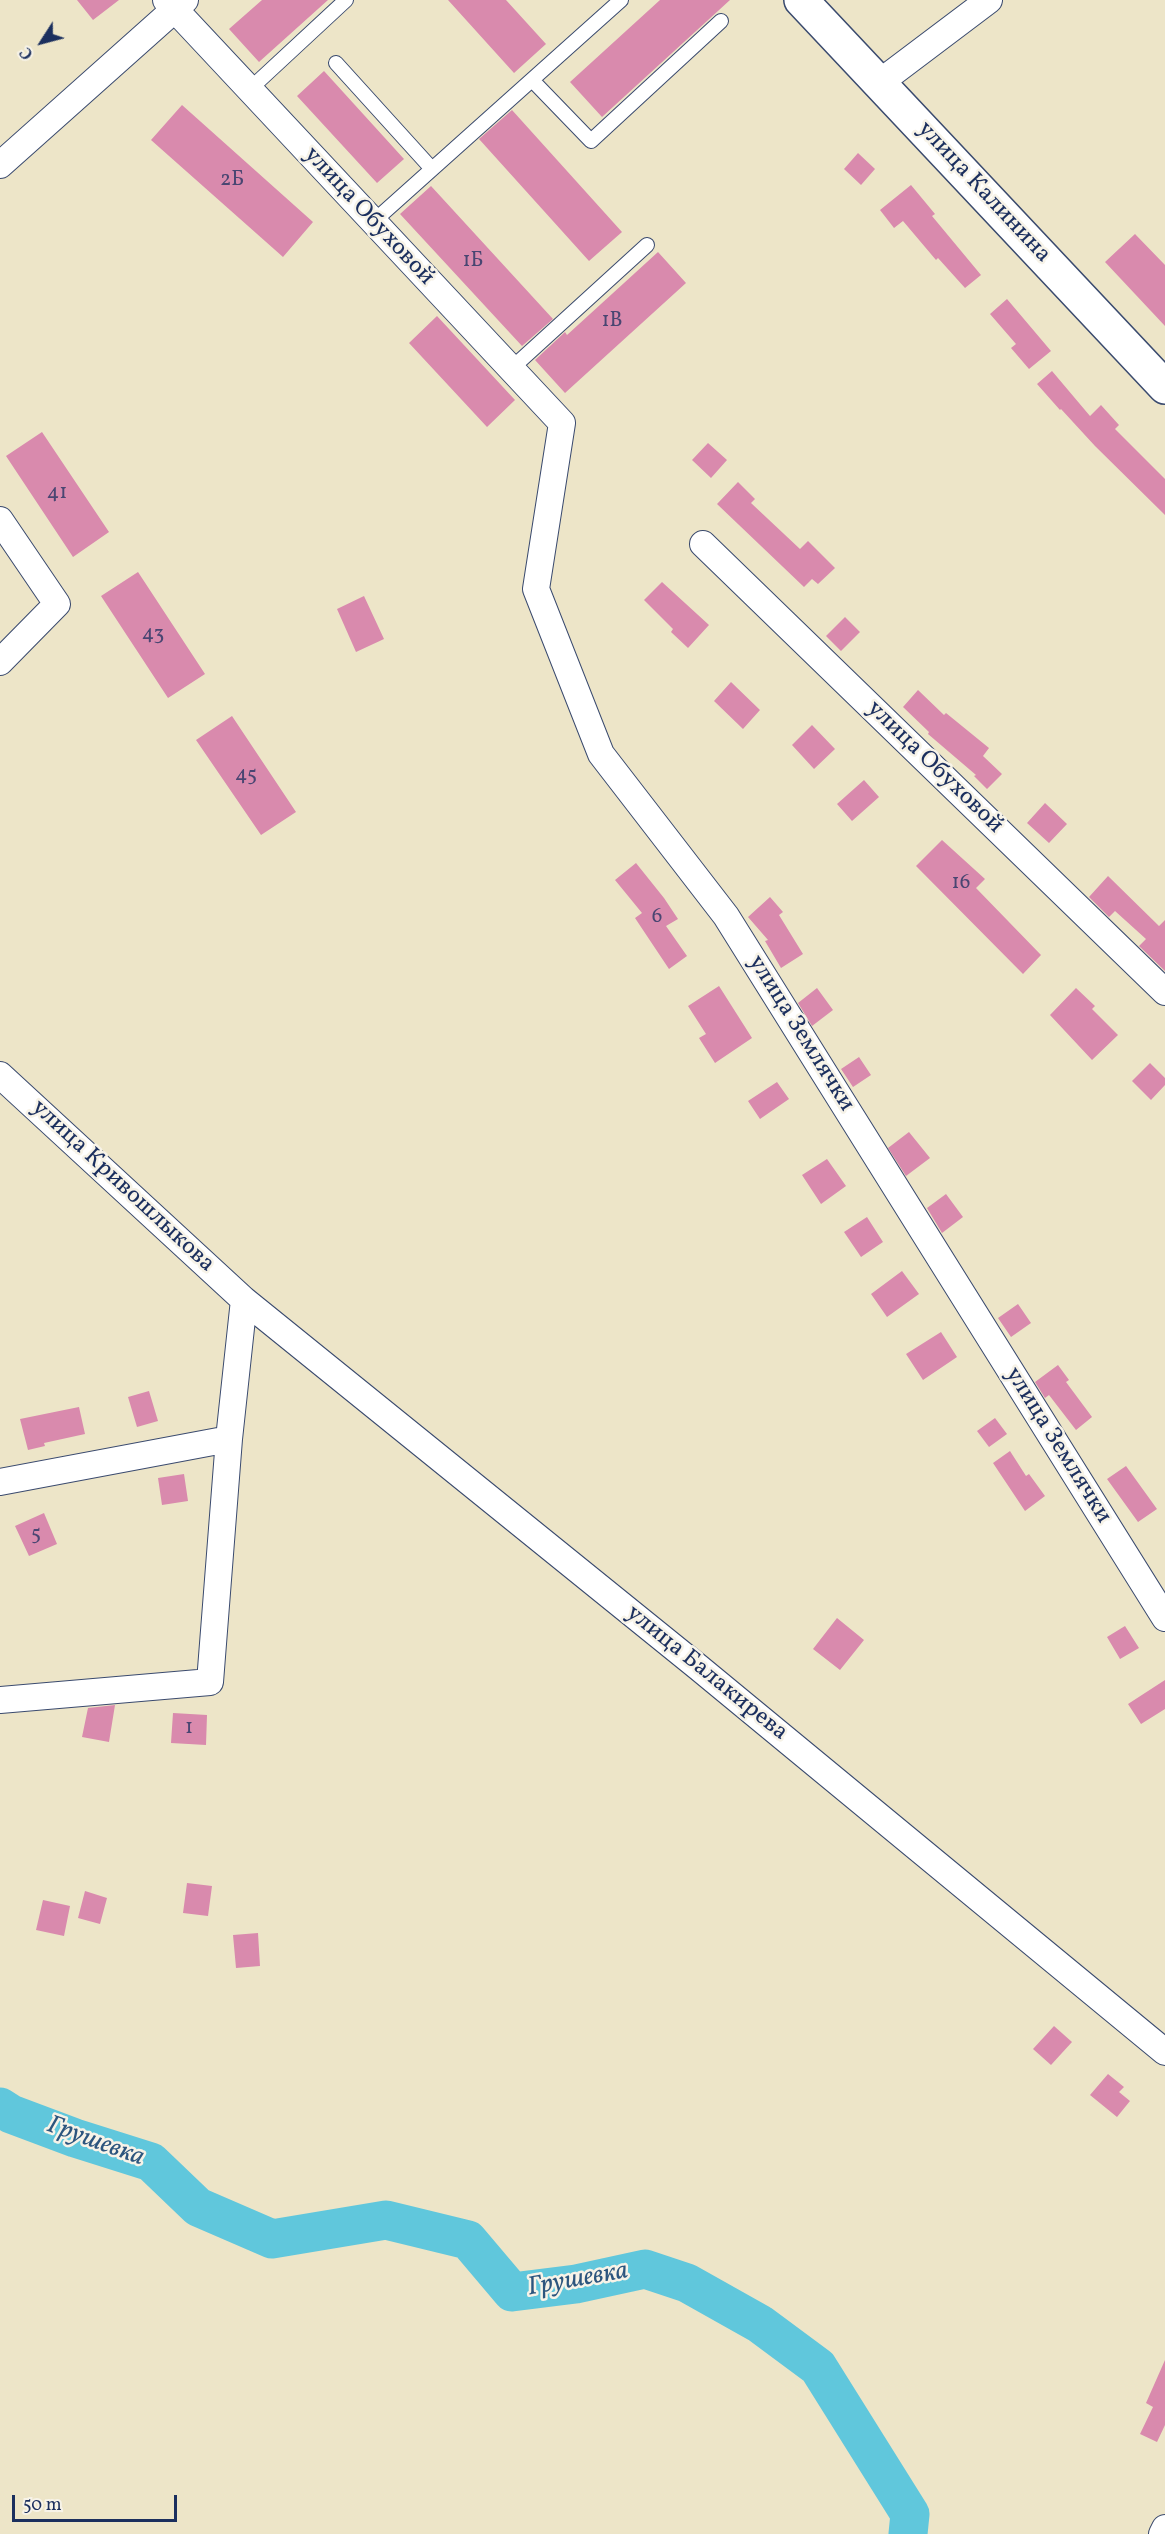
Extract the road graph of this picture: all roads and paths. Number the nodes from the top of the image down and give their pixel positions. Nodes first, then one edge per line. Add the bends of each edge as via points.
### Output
1 (346, 0) edge
2 (621, 0) edge
3 (801, 0) edge
4 (989, 0) edge
5 (175, 3) edge
6 (721, 21) dead end
7 (336, 63) dead end
8 (532, 80) junction
9 (879, 83) junction
10 (249, 90) junction
11 (0, 165) edge
12 (432, 169) junction
13 (373, 222) junction
14 (647, 246) dead end
15 (511, 369) junction
16 (1165, 387) edge
17 (562, 423) joint
18 (0, 519) edge
19 (703, 544) dead end
20 (0, 662) edge
21 (1165, 992) edge
22 (0, 1075) edge
23 (244, 1300) junction
24 (229, 1439) junction
25 (0, 1482) edge
26 (1165, 1618) edge
27 (0, 1700) edge
28 (1165, 2052) edge
29 (1165, 2528) edge
30 (1162, 2534) edge

1 - 10 lane
2 - 8 lane
3 - 9 street, улица Калинина
4 - 9 street
5 - 10 street, улица Обуховой
5 - 11 street
6 - 8 lane via 591,141
7 - 12 lane
8 - 12 lane
9 - 16 street, улица Калинина
10 - 13 street, улица Обуховой
12 - 13 lane
13 - 15 street, улица Обуховой
14 - 15 lane
15 - 17 street, улица Обуховой
17 - 26 street, улица Землячки via 536,590 601,754 726,916
18 - 20 street via 57,604
19 - 21 street, улица Обуховой
22 - 23 street, улица Кривошлыкова
23 - 24 street
23 - 28 street, улица Балакирева
24 - 25 street
24 - 27 street via 210,1682
29 - 30 street

